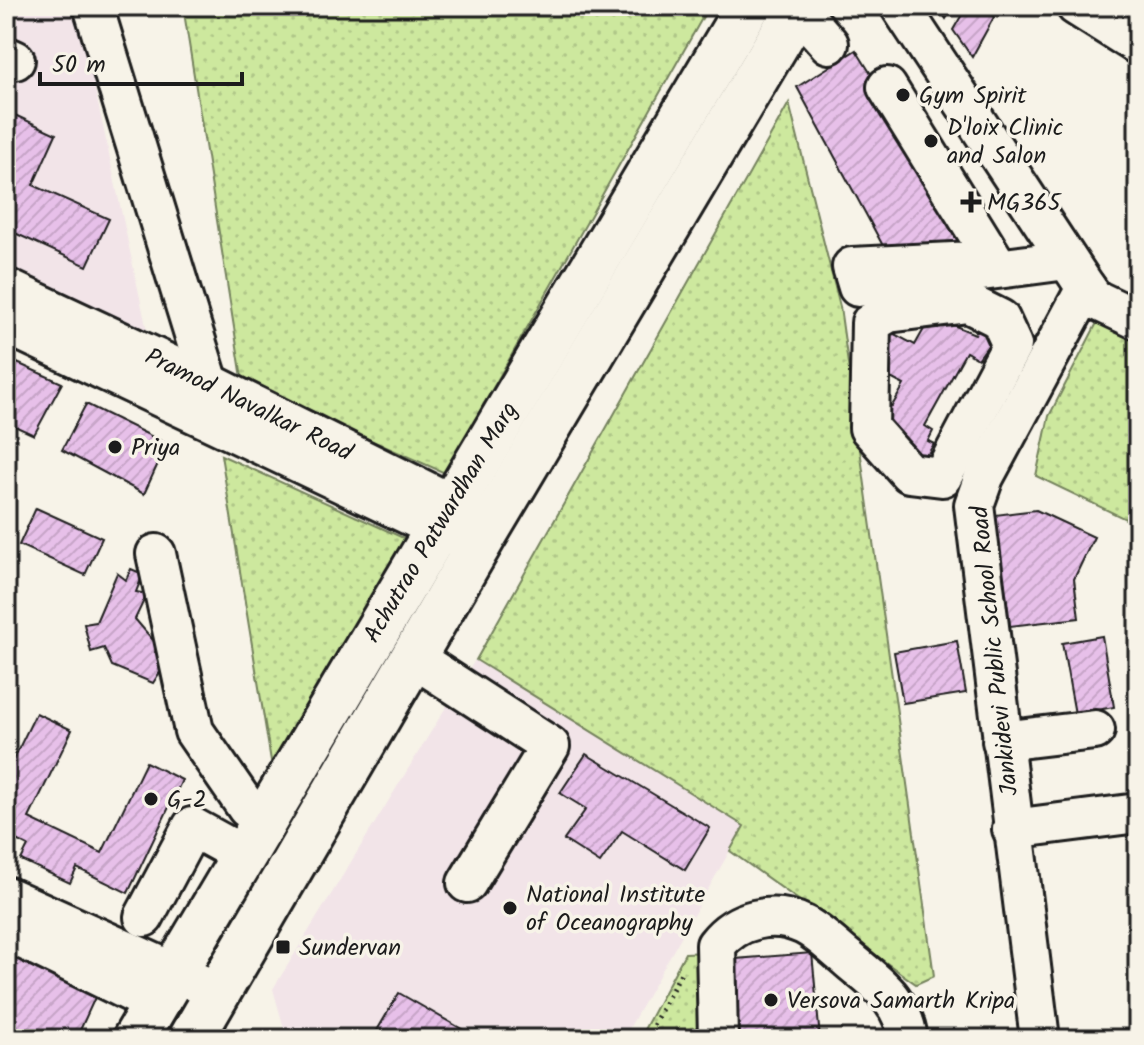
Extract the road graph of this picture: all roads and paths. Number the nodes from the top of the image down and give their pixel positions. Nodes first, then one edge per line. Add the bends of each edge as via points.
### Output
1 (93, 6) edge
2 (748, 6) edge
3 (900, 6) edge
4 (1076, 6) edge
5 (797, 7) edge
6 (829, 44) dead end
7 (1138, 45) edge
8 (887, 87) dead end
9 (1076, 274) junction
10 (6, 288) edge
11 (1138, 308) edge
12 (1138, 320) edge
13 (6, 324) edge
14 (209, 383) junction
15 (992, 383) junction
16 (1026, 401) junction
17 (444, 516) junction
18 (484, 536) junction
19 (156, 554) dead end
20 (414, 658) junction
21 (1095, 730) dead end
22 (1002, 741) junction
23 (1138, 813) edge
24 (1012, 829) junction
25 (253, 837) junction
26 (467, 883) dead end
27 (6, 896) edge
28 (144, 917) dead end
29 (6, 931) edge
30 (218, 992) junction
31 (154, 1005) edge
32 (191, 1039) edge
33 (718, 1039) edge
34 (908, 1039) edge
35 (1040, 1039) edge

1 - 14 street
2 - 17 main road, Achutrao Patwardhan Marg
3 - 9 street
4 - 7 street
5 - 6 street
5 - 18 main road, Achutrao Patwardhan Marg
8 - 9 street via 994,260 852,267 858,287
9 - 11 street
9 - 12 street via 1094,299
9 - 16 street, Jankidevi Public School Road
10 - 14 street, Pramod Navalkar Road
13 - 17 street, Pramod Navalkar Road
14 - 17 street, Pramod Navalkar Road
15 - 15 street via 942,477 909,473 869,428 871,323 888,313 968,303 1000,319 1012,345
15 - 16 street
16 - 22 street, Jankidevi Public School Road via 974,505
17 - 18 street, Pramod Navalkar Road
17 - 25 main road, Achutrao Patwardhan Marg
18 - 20 main road, Achutrao Patwardhan Marg
19 - 25 street via 194,731 247,808
20 - 26 street via 550,746
20 - 30 main road, Achutrao Patwardhan Marg
21 - 22 street
22 - 24 street, Jankidevi Public School Road
23 - 24 street
24 - 35 street, Jankidevi Public School Road
25 - 28 street via 192,827
25 - 31 main road, Achutrao Patwardhan Marg
27 - 31 street
29 - 31 street
30 - 31 street
30 - 32 main road, Achutrao Patwardhan Marg
33 - 34 street via 716,945 737,925 758,918 805,925 884,987 899,1005

